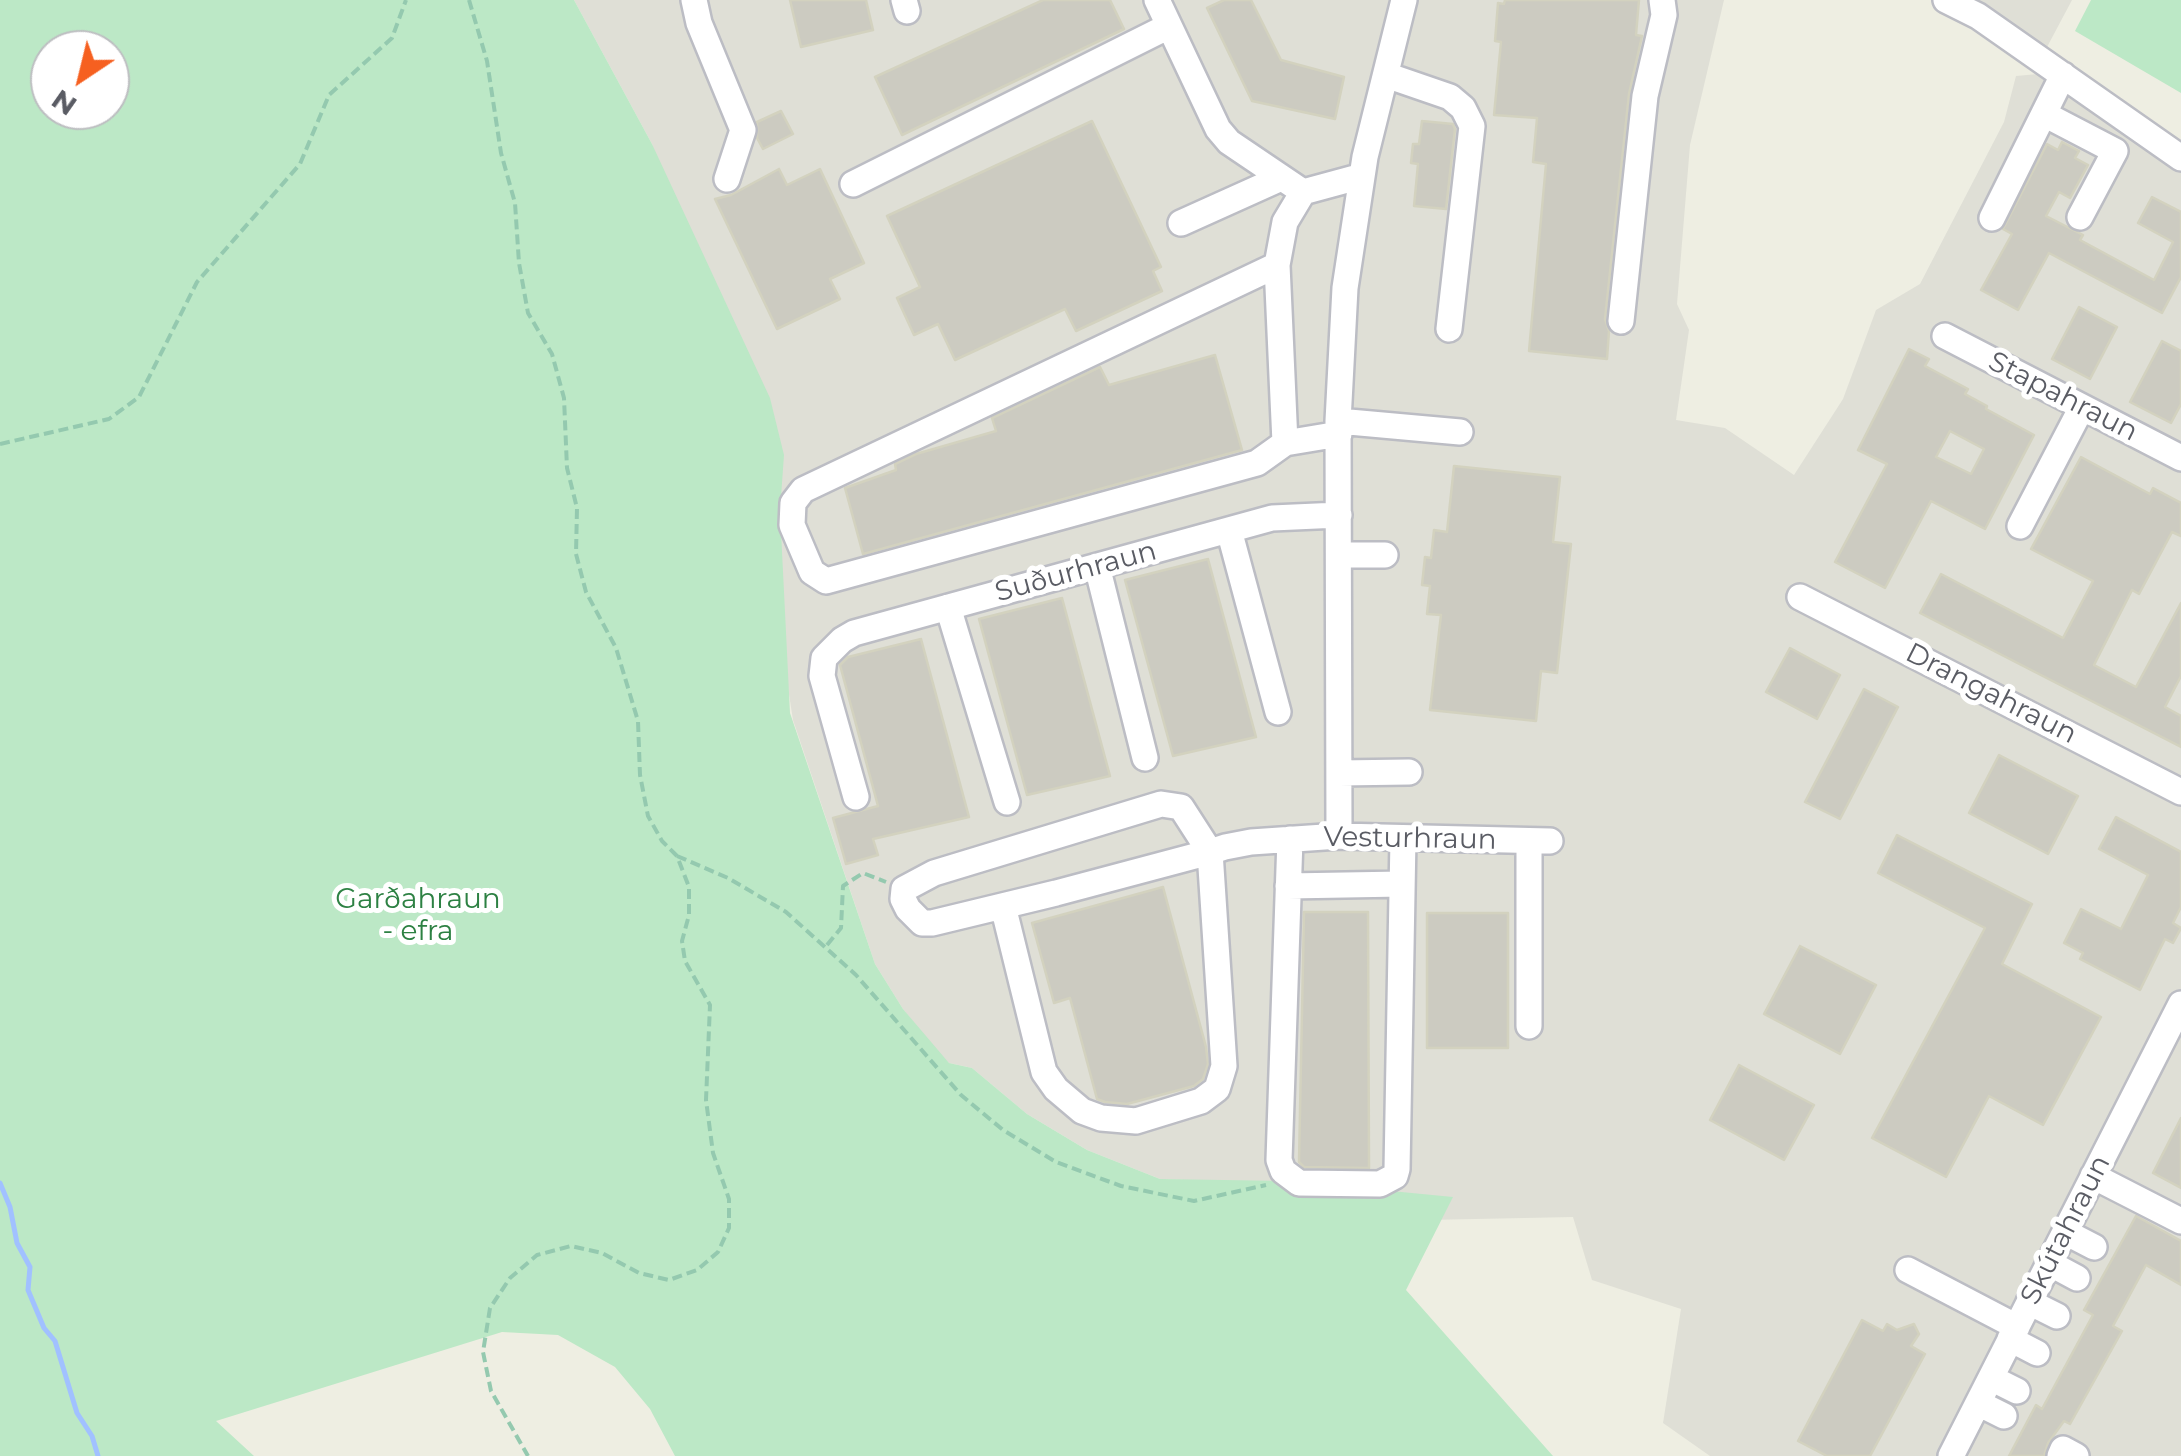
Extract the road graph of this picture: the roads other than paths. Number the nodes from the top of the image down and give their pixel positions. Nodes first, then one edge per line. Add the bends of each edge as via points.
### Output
1 (694, 0) edge
2 (1157, 0) edge
3 (1404, 0) edge
4 (1662, 0) edge
5 (1946, 0) edge
6 (1167, 27) junction
7 (2053, 69) junction
8 (1386, 75) junction
9 (2044, 114) junction
10 (2181, 158) edge
11 (1362, 176) junction
12 (1281, 178) junction
13 (726, 179) dead end
14 (853, 184) dead end
15 (1303, 192) junction
16 (2080, 217) dead end
17 (1992, 218) dead end
18 (1181, 224) dead end
19 (1277, 265) junction
20 (1622, 321) dead end
21 (1449, 329) dead end
22 (1946, 336) dead end
23 (2082, 407) junction
24 (1338, 427) junction
25 (1460, 432) dead end
26 (1285, 443) junction
27 (2181, 458) edge
28 (1338, 515) junction
29 (2020, 526) dead end
30 (1228, 530) junction
31 (1385, 554) dead end
32 (1338, 555) junction
33 (1097, 566) junction
34 (1800, 596) dead end
35 (948, 607) junction
36 (1278, 712) dead end
37 (1145, 758) dead end
38 (1409, 772) dead end
39 (1339, 773) junction
40 (2181, 792) edge
41 (856, 797) dead end
42 (1007, 802) dead end
43 (1339, 836) junction
44 (1404, 838) junction
45 (1280, 839) junction
46 (1210, 852) junction
47 (1402, 884) junction
48 (1288, 886) junction
49 (1002, 906) junction
50 (2181, 1004) edge
51 (1529, 1026) dead end
52 (2093, 1176) junction
53 (2181, 1221) edge
54 (2065, 1232) junction
55 (2094, 1246) dead end
56 (2049, 1263) junction
57 (1908, 1270) dead end
58 (2077, 1278) dead end
59 (2029, 1302) junction
60 (2057, 1316) dead end
61 (2014, 1333) junction
62 (2038, 1352) dead end
63 (1990, 1378) junction
64 (2017, 1390) dead end
65 (1978, 1403) junction
66 (2004, 1416) dead end
67 (1951, 1456) edge
68 (2060, 1456) edge
69 (2076, 1456) edge

1 - 13 street via 743,130
2 - 6 street
3 - 8 street
4 - 20 street
5 - 7 street
6 - 12 street via 1218,128
6 - 14 street
7 - 9 street
7 - 10 street
8 - 11 street
8 - 21 street via 1450,97 1472,126
9 - 16 street via 2115,151
9 - 17 street
11 - 15 street
11 - 24 street via 1347,272
12 - 15 street
12 - 18 street
15 - 19 street via 1284,222
19 - 26 street
19 - 26 street via 804,490 793,503 792,525 812,572 826,581 1257,463
22 - 23 street, Stapahraun
23 - 27 street, Stapahraun
23 - 29 street
24 - 25 street
24 - 26 street
24 - 28 street
28 - 30 street, Suðurhraun via 1272,518
28 - 32 street
30 - 33 street, Suðurhraun
30 - 36 street
31 - 32 street
32 - 39 street
33 - 35 street, Suðurhraun
33 - 37 street
34 - 40 street, Drangahraun
35 - 41 street, Suðurhraun via 854,633 824,658 824,684
35 - 42 street
38 - 39 street
39 - 43 street
43 - 44 street, Vesturhraun
43 - 45 street, Vesturhraun
44 - 47 street
44 - 51 street, Vesturhraun via 1540,841
45 - 46 street, Vesturhraun
45 - 48 street
46 - 49 street, Vesturhraun
46 - 49 street, Vesturhraun via 1181,807 1161,804 934,872 904,889 908,909 922,923
46 - 49 street via 1224,1066 1217,1088 1202,1102 1136,1120 1082,1111 1044,1072
47 - 48 street
47 - 48 street via 1397,1169 1380,1184 1299,1183 1280,1160
50 - 52 street, Skútahraun
52 - 53 street
52 - 54 street, Skútahraun
54 - 55 street
54 - 56 street, Skútahraun
56 - 58 street
56 - 59 street, Skútahraun
57 - 61 street
59 - 60 street
59 - 61 street, Skútahraun
61 - 62 street
61 - 63 street, Skútahraun
63 - 64 street
63 - 65 street, Skútahraun
65 - 66 street
65 - 67 street, Skútahraun
68 - 69 street via 2063,1449

